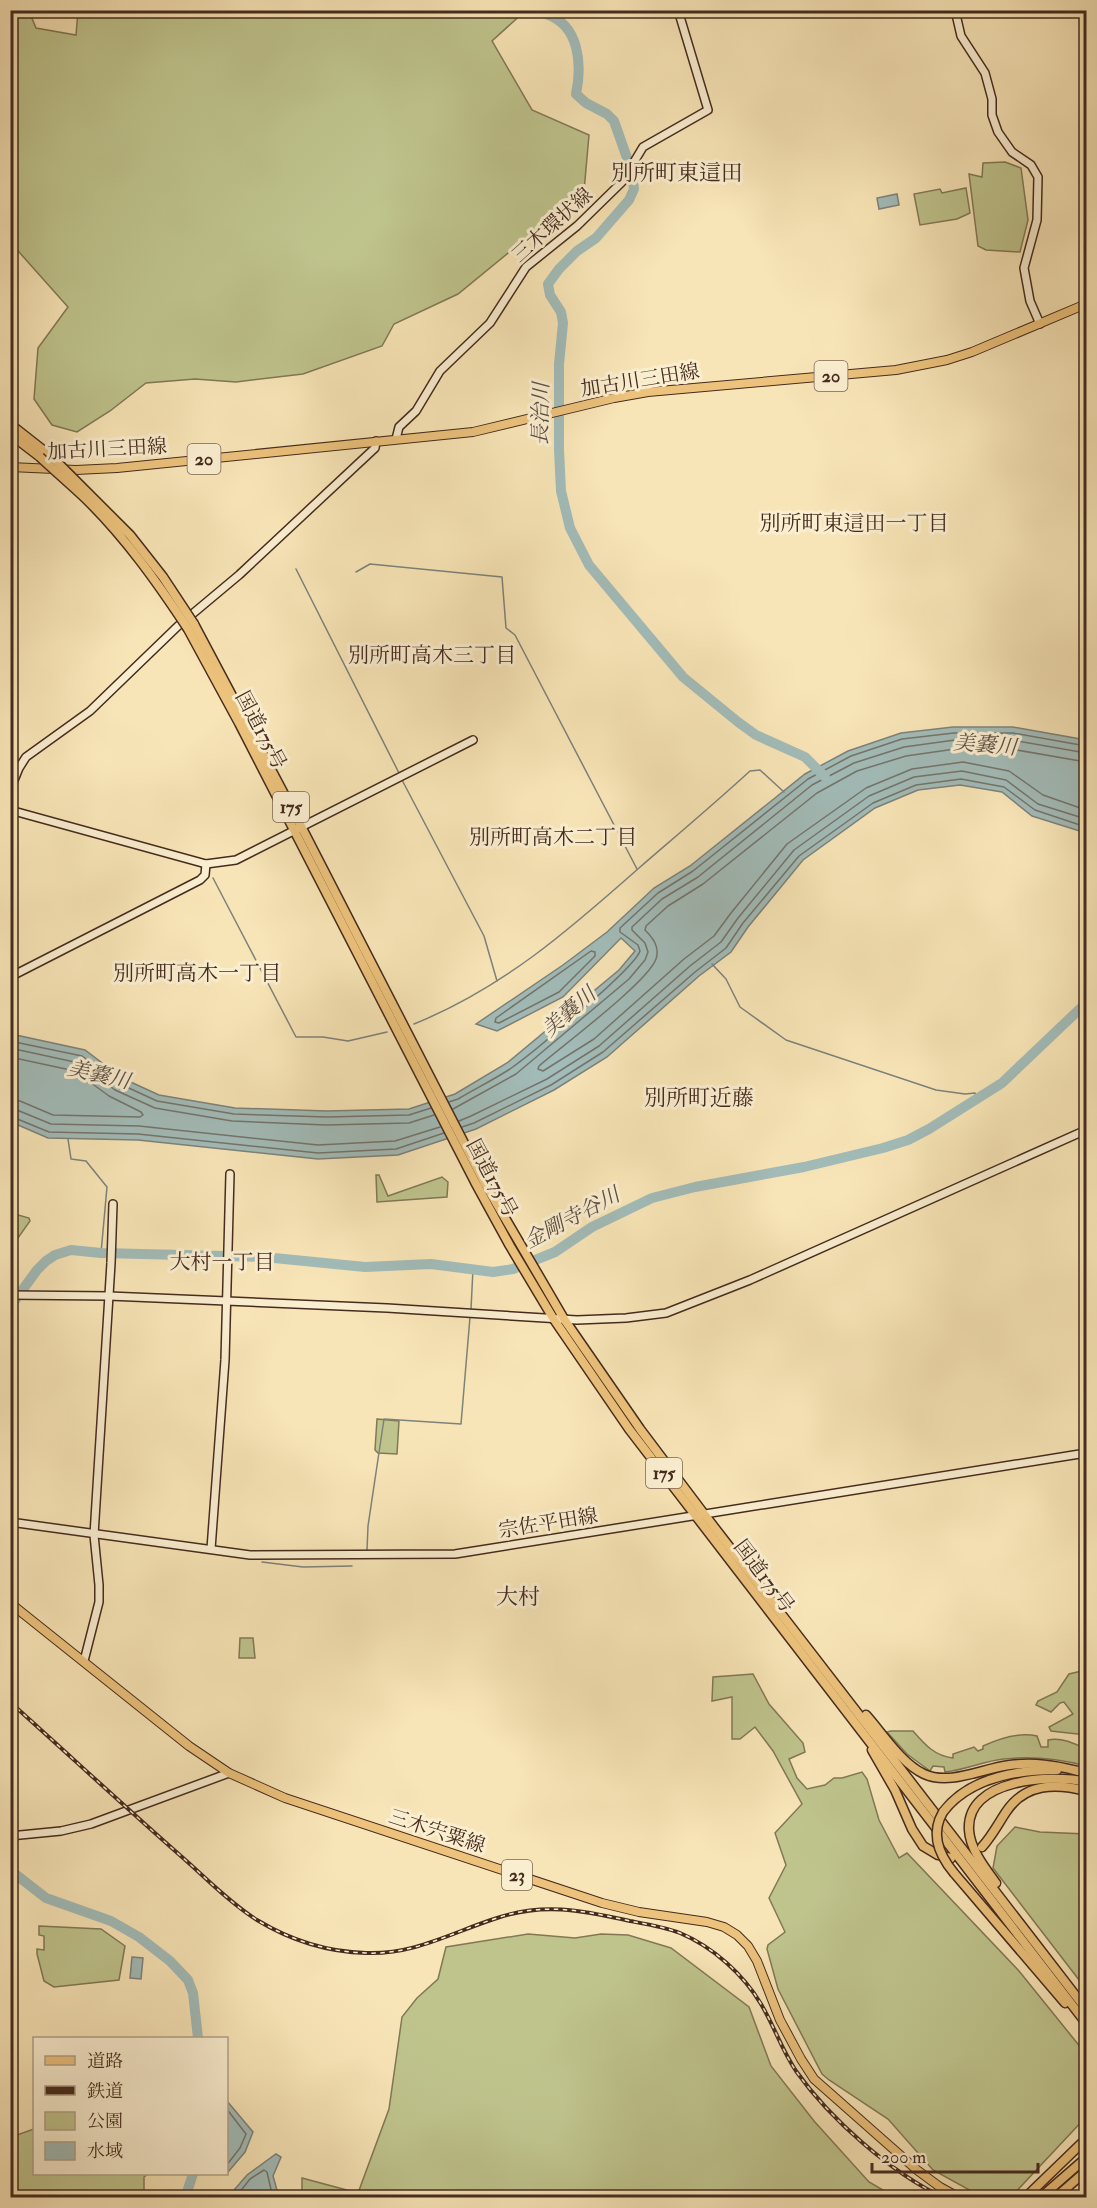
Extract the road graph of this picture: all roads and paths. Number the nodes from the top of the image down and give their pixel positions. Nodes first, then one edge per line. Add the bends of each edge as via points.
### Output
1 (678, 10) edge
2 (955, 10) edge
3 (1086, 304) edge
4 (1040, 324) junction
5 (10, 424) edge
6 (10, 434) edge
7 (396, 439) junction
8 (376, 441) junction
9 (10, 467) edge
10 (191, 626) junction
11 (473, 740) dead end
12 (10, 790) edge
13 (10, 810) edge
14 (298, 830) junction
15 (206, 864) junction
16 (10, 977) edge
17 (1086, 1130) edge
18 (230, 1174) dead end
19 (113, 1204) dead end
20 (533, 1277) junction
21 (11, 1295) edge
22 (109, 1296) junction
23 (226, 1301) junction
24 (554, 1318) junction
25 (564, 1319) junction
26 (1086, 1453) edge
27 (700, 1515) junction
28 (10, 1522) edge
29 (94, 1535) junction
30 (211, 1550) junction
31 (10, 1603) edge
32 (812, 1659) junction
33 (84, 1661) junction
34 (827, 1677) junction
35 (860, 1728) junction
36 (1082, 1772) edge
37 (229, 1773) junction
38 (1086, 1782) edge
39 (1086, 1791) edge
40 (10, 1836) edge
41 (982, 1846) dead end
42 (951, 1858) dead end
43 (1086, 2009) edge
44 (1086, 2023) edge
45 (1086, 2028) edge
46 (1086, 2139) edge
47 (1086, 2158) edge
48 (1086, 2171) edge
49 (960, 2198) edge
50 (1025, 2198) edge
51 (1040, 2198) edge
52 (1055, 2198) edge

1 - 7 street, 三木環状線 via 708,110 643,147 622,182 526,267 490,323 440,371 416,411 399,427
2 - 4 street via 961,36 985,73 998,132 1038,177 1037,220 1024,280
3 - 4 main road, 加古川三田線 / 20
4 - 7 main road, 加古川三田線 / 20 via 948,360 896,370 648,392 473,432
5 - 10 highway, 国道175号 / 175, bridge via 52,458 130,536 164,577
6 - 10 highway, 国道175号 / 175, bridge via 85,498
7 - 8 main road, 加古川三田線 / 20
8 - 9 main road, 加古川三田線 / 20 via 117,468
8 - 12 street via 375,448 311,509 178,626 90,711 26,757
10 - 14 highway, 国道175号 / 175
11 - 14 street
13 - 15 street
14 - 15 street via 236,860
14 - 20 highway, 国道175号 / 175 via 479,1182
15 - 16 street via 200,880
17 - 25 street via 750,1280 666,1313
18 - 23 street
19 - 22 street
20 - 24 highway, 国道175号 / 175
20 - 25 highway, 国道175号 / 175
21 - 22 street
22 - 23 street
22 - 29 street
23 - 24 street
23 - 30 street
24 - 25 street
24 - 27 highway, 国道175号 / 175 via 629,1429
25 - 27 highway, 国道175号 / 175
26 - 27 street, 宗佐平田線
27 - 30 street, 宗佐平田線 via 455,1554 250,1555
27 - 32 highway, 国道175号 / 175
28 - 29 street, 宗佐平田線
29 - 30 street, 宗佐平田線
29 - 33 street via 99,1602
31 - 33 main road, 三木宍粟線 / 23
32 - 34 highway, 国道175号 / 175
32 - 34 highway, 国道175号 / 175 via 822,1666
33 - 37 main road, 三木宍粟線 / 23 via 182,1741
34 - 35 highway, 国道175号 / 175
34 - 36 highway via 904,1758 932,1777 1027,1763
34 - 43 highway, 国道175号 / 175
35 - 42 highway via 917,1839 930,1852
35 - 44 highway, 国道175号 / 175
36 - 45 highway, bridge via 1041,1770 1003,1776 970,1789 943,1812 937,1843 954,1873
37 - 40 street via 91,1824 61,1832
37 - 49 main road, 三木宍粟線 / 23 via 285,1798 602,1903 724,1927 748,1946 757,1961 780,2020 814,2079 928,2179
38 - 43 highway via 1043,1778 1005,1786 978,1804 969,1830 992,1877
39 - 41 highway via 1050,1786 1025,1792 1006,1811
46 - 50 highway
47 - 51 highway
48 - 52 highway

